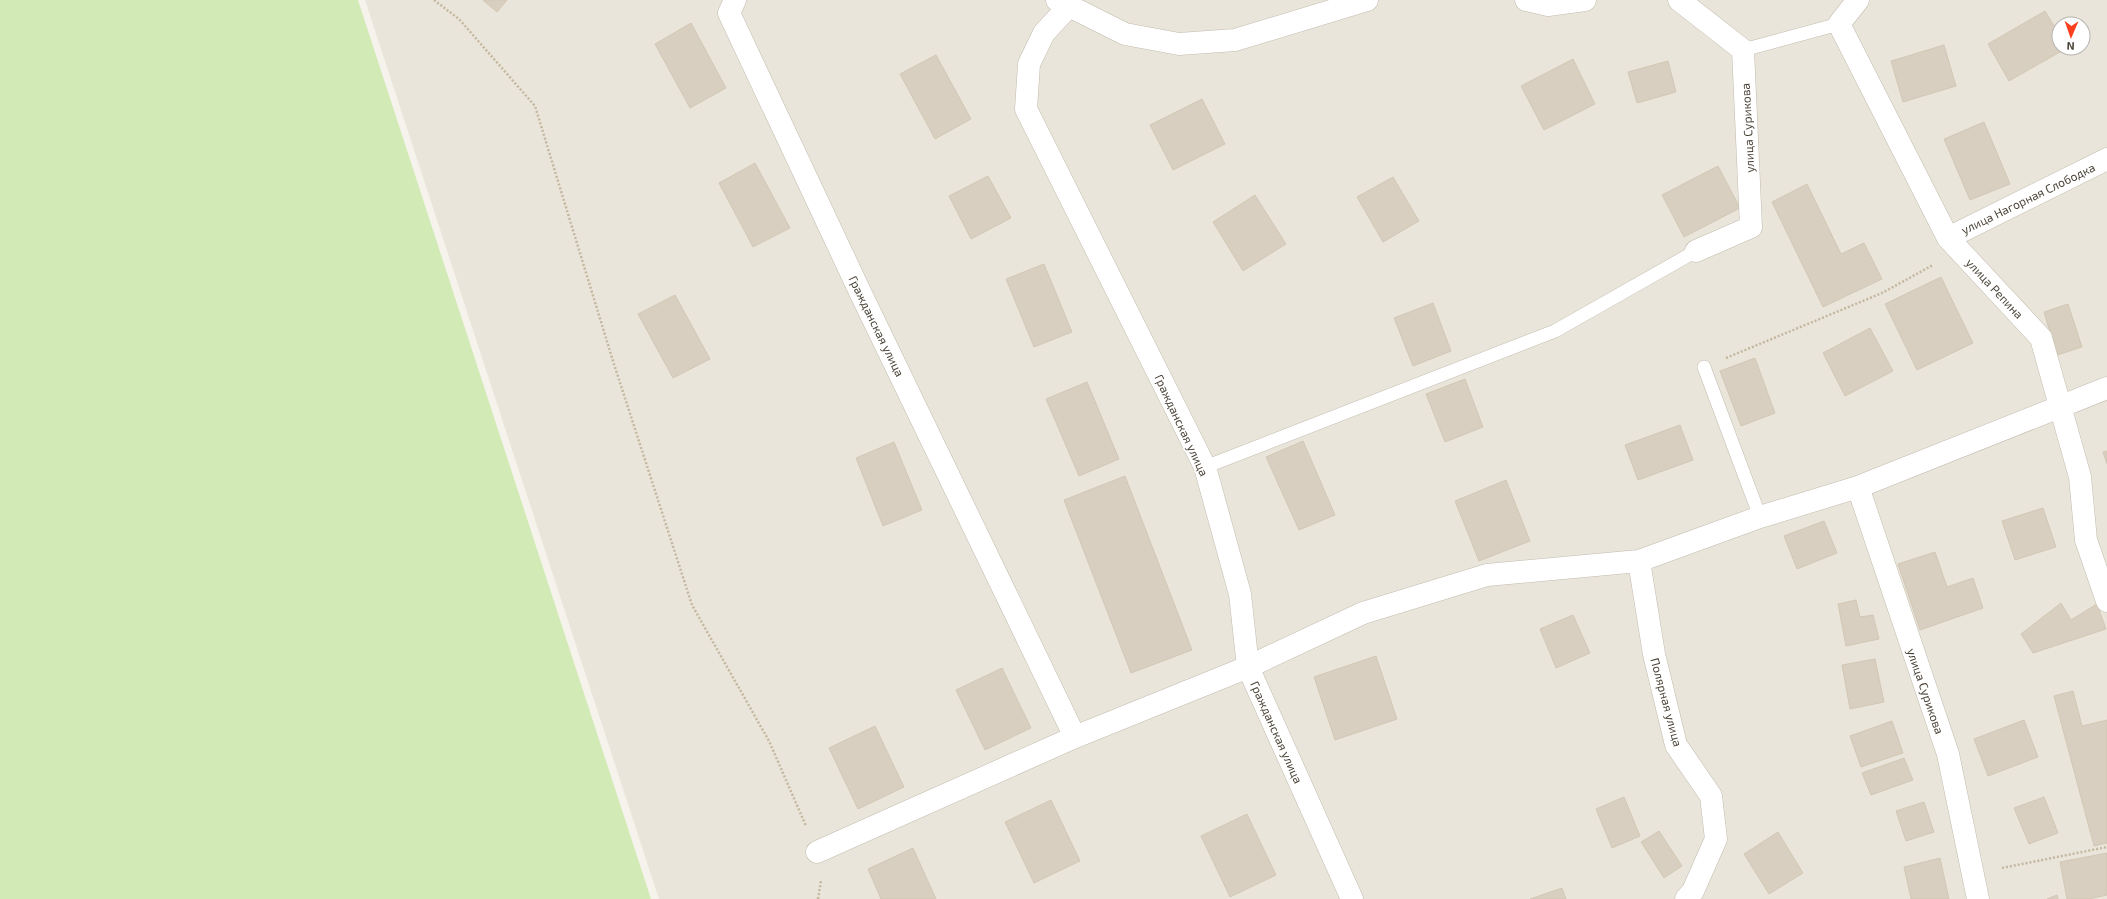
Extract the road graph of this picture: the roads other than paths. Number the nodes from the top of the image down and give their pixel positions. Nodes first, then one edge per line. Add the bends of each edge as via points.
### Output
1 (735, 0) edge
2 (1367, 0) edge
3 (1526, 0) edge
4 (1585, 0) edge
5 (1679, 0) edge
6 (1858, 0) edge
7 (1066, 2) edge
8 (1839, 24) junction
9 (1743, 50) junction
10 (2107, 158) edge
11 (1954, 244) junction
12 (1696, 251) joint
13 (1704, 367) road end
14 (2107, 388) edge
15 (2061, 407) junction
16 (1205, 467) junction
17 (1858, 487) junction
18 (1760, 517) junction
19 (1639, 561) junction
20 (2107, 601) edge
21 (1248, 667) junction
22 (1074, 737) junction
23 (817, 852) road end
24 (1352, 899) edge
25 (1686, 899) edge
26 (1978, 899) edge

1 - 22 street, Гражданская улица via 729,13
2 - 7 street via 1235,40 1179,44 1124,34
3 - 4 street via 1548,5
5 - 9 street
6 - 8 street
7 - 16 street, Гражданская улица via 1044,33 1029,64 1026,109
8 - 9 lane
8 - 11 street, улица Репина
9 - 12 street, улица Сурикова via 1751,227
10 - 11 street, улица Нагорная Слободка
11 - 15 street, улица Репина via 2041,338
12 - 16 lane via 1555,331
13 - 18 lane
14 - 15 street
15 - 17 street
15 - 20 street, улица Репина via 2080,477 2086,540
16 - 21 street, Гражданская улица via 1240,594
17 - 18 street
17 - 26 street, улица Сурикова via 1948,754
18 - 19 street
19 - 21 street via 1487,575 1363,613
19 - 25 street, Полярная улица via 1654,654 1676,745 1711,796 1716,839 1693,891
21 - 22 street
21 - 24 street, Гражданская улица
22 - 23 street

